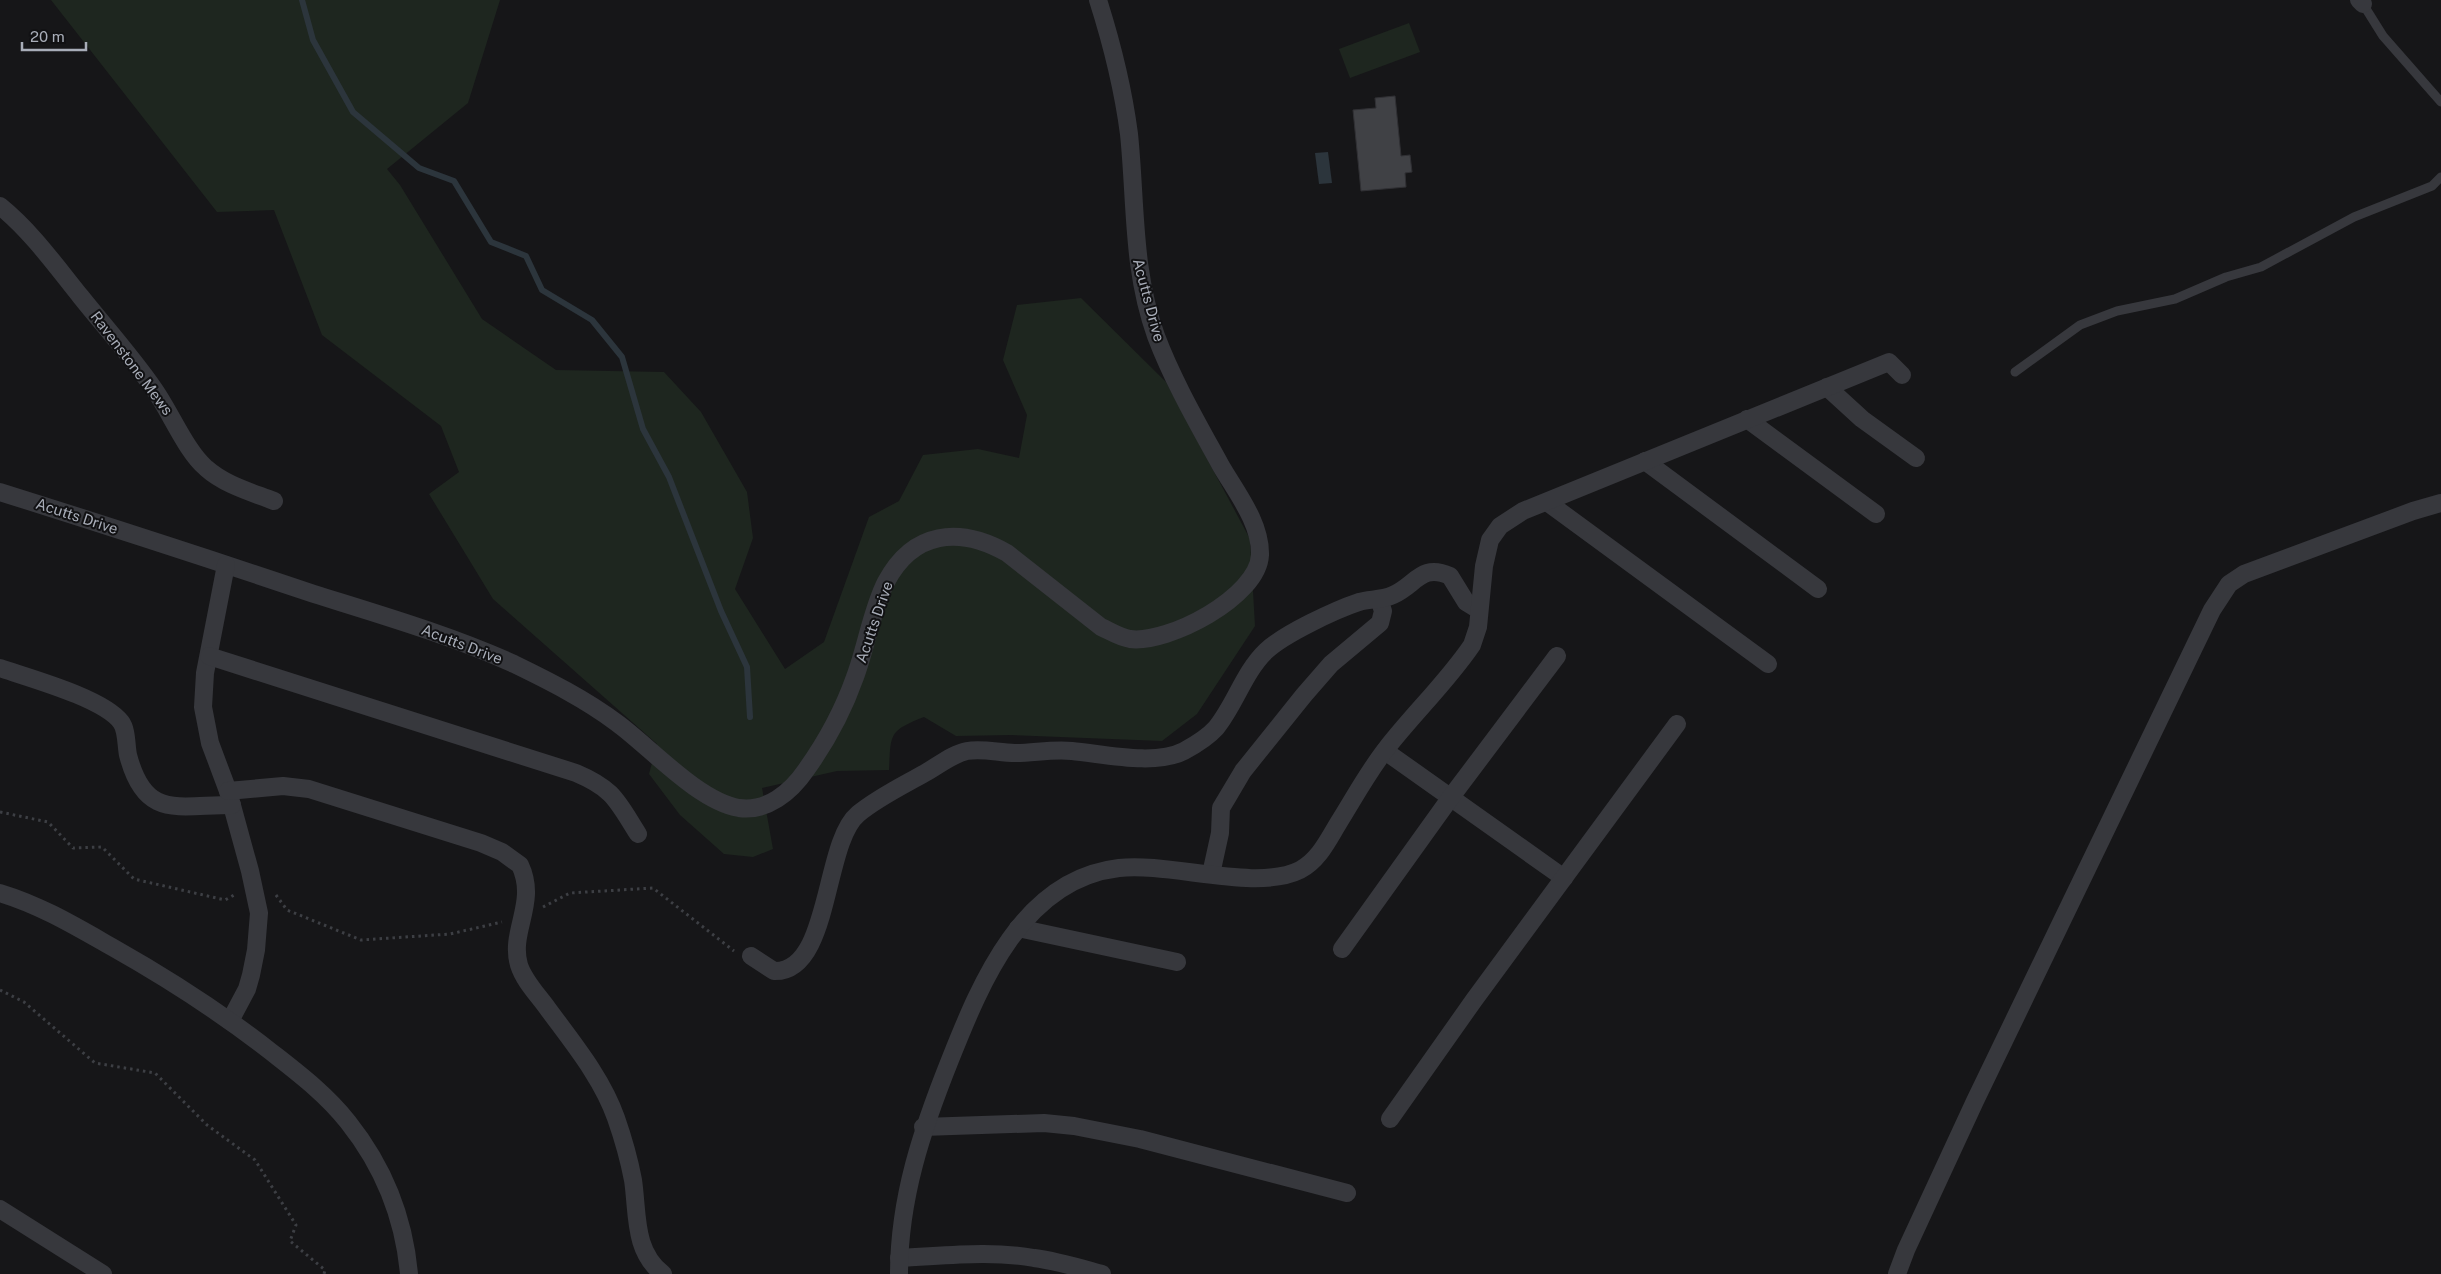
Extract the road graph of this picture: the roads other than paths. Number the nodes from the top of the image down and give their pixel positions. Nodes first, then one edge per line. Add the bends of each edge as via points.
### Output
1 (1098, 0) edge
2 (2361, 2) edge
3 (2441, 102) edge
4 (2441, 177) edge
5 (0, 206) edge
6 (2015, 372) dead end
7 (1902, 375) dead end
8 (1827, 387) junction
9 (1747, 419) junction
10 (1916, 458) dead end
11 (1646, 461) junction
12 (0, 492) edge
13 (274, 501) dead end
14 (1547, 502) junction
15 (2441, 503) edge
16 (1876, 514) dead end
17 (226, 564) junction
18 (1818, 589) dead end
19 (1379, 599) junction
20 (1479, 610) junction
21 (209, 656) junction
22 (1557, 656) dead end
23 (1768, 664) dead end
24 (0, 668) edge
25 (1677, 724) dead end
26 (1385, 750) junction
27 (1451, 797) junction
28 (230, 798) junction
29 (638, 834) dead end
30 (1211, 874) junction
31 (1564, 878) junction
32 (0, 892) edge
33 (1018, 928) junction
34 (1342, 949) dead end
35 (751, 956) road end
36 (1177, 962) dead end
37 (230, 1021) junction
38 (1390, 1119) dead end
39 (923, 1127) junction
40 (1347, 1192) dead end
41 (0, 1209) edge
42 (899, 1266) edge
43 (103, 1274) edge
44 (409, 1274) edge
45 (663, 1274) edge
46 (1102, 1274) edge
47 (1897, 1274) edge

1 - 17 street, Acutts Drive via 1123,93 1129,134 1136,252 1146,300 1170,369 1255,526 1260,555 1258,566 1248,583 1231,599 1180,628 1130,639 1101,627 993,545 959,536 921,544 903,557 885,584 855,677 823,746 791,789 766,804 750,808 728,805 709,796 616,722 565,690 517,666 475,647
2 - 3 lane via 2383,36
4 - 6 lane via 2432,186 2354,218 2261,268 2175,299 2117,311 2080,325
5 - 13 street, Ravenstone Mews via 44,252 153,388 193,454 206,468 230,484
7 - 8 street via 1889,362
8 - 9 street
8 - 10 street via 1862,419
9 - 11 street
9 - 16 street
11 - 14 street
11 - 18 street
12 - 17 street, Acutts Drive
14 - 20 street via 1512,517 1494,532 1486,554
14 - 23 street
15 - 47 street via 2244,574 2229,584 2212,610 1979,1093
17 - 21 street
19 - 20 street via 1397,593 1426,572 1439,572 1453,578 1466,602
19 - 30 street via 1383,611 1380,623 1331,664 1243,771 1221,808 1220,833
19 - 35 street via 1357,603 1278,641 1257,662 1215,728 1189,748 1175,754 1154,758 1054,749 1017,753 968,751 950,759 852,819 845,832 820,916 801,960 774,971
20 - 26 street via 1476,636 1464,656
21 - 28 street via 204,719
21 - 29 street via 576,773 610,791
22 - 27 street
24 - 28 street via 92,702 120,721 136,778 150,799 174,806
25 - 31 street
26 - 27 street
26 - 30 street via 1322,850 1302,869 1266,878
27 - 31 street
27 - 34 street
28 - 37 street via 259,913 256,950 247,989
28 - 45 street via 294,786 481,843 520,865 528,885 519,965 610,1102 633,1180 642,1245 648,1260
30 - 33 street via 1134,867 1094,873 1060,888
31 - 38 street
32 - 37 street via 53,914 156,972
33 - 36 street
33 - 39 street via 980,989
37 - 44 street via 316,1087 362,1140 395,1204 405,1241
39 - 40 street via 1044,1123 1074,1126 1177,1148
39 - 42 street via 912,1164 900,1231
41 - 43 street
42 - 46 street via 959,1255 1012,1256

